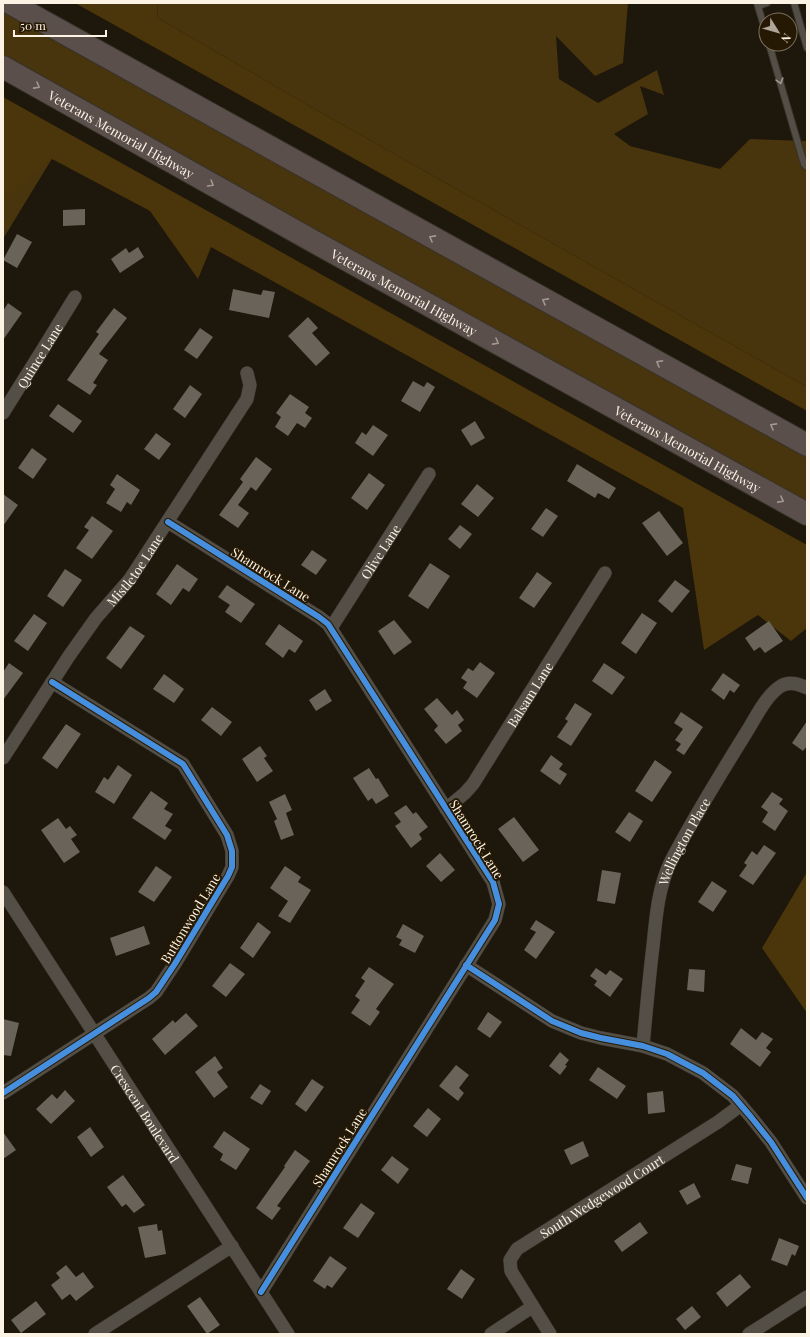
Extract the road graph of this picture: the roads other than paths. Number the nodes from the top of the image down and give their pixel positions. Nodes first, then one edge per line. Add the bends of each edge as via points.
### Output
1 (10, 3) edge
2 (767, 3) edge
3 (794, 3) edge
4 (758, 4) edge
5 (807, 48) edge
6 (771, 52) edge
7 (3, 67) edge
8 (807, 167) edge
9 (75, 297) dead end
10 (247, 373) dead end
11 (3, 413) edge
12 (807, 445) edge
13 (429, 474) dead end
14 (807, 514) edge
15 (168, 522) junction
16 (605, 573) dead end
17 (331, 628) junction
18 (52, 682) junction
19 (807, 688) edge
20 (3, 758) edge
21 (446, 809) junction
22 (3, 892) edge
23 (466, 965) junction
24 (94, 1034) junction
25 (643, 1046) junction
26 (3, 1093) edge
27 (741, 1106) junction
28 (807, 1198) edge
29 (232, 1246) junction
30 (261, 1292) junction
31 (807, 1297) edge
32 (532, 1307) junction
33 (95, 1334) edge
34 (288, 1334) edge
35 (491, 1334) edge
36 (550, 1334) edge
37 (750, 1334) edge

12 -> 1 highway
2 - 4 lane
3 - 5 lane
6 -> 8 lane
7 -> 14 highway, Veterans Memorial Highway
9 - 11 street, Quince Lane
10 - 15 street, Mistletoe Lane via 250,385 247,399
13 - 17 street, Olive Lane
15 - 17 street, Shamrock Lane via 319,617
15 - 18 street, Mistletoe Lane via 130,579 96,618
16 - 21 street, Balsam Lane via 473,784
17 - 21 street, Shamrock Lane
18 - 20 street, Mistletoe Lane
18 - 24 street, Buttonwood Lane via 183,764 227,835 232,851 232,867 228,876 156,992
19 - 25 street, Wellington Place via 792,683 782,685 765,704 680,843 667,869 657,907
21 - 23 street, Shamrock Lane via 493,882 499,904 495,920
22 - 24 street, Crescent Boulevard
23 - 25 street via 552,1021 600,1038
23 - 30 street, Shamrock Lane
24 - 26 street, Buttonwood Lane
24 - 29 street, Crescent Boulevard
25 - 27 street via 667,1054 704,1073 733,1096
27 - 28 street via 771,1142
27 - 32 street, South Wedgewood Court via 517,1249 510,1260 511,1271
29 - 30 street, Crescent Boulevard
29 - 33 street
30 - 34 street, Crescent Boulevard
31 - 37 street
32 - 35 street
32 - 36 street, South Wedgewood Court

